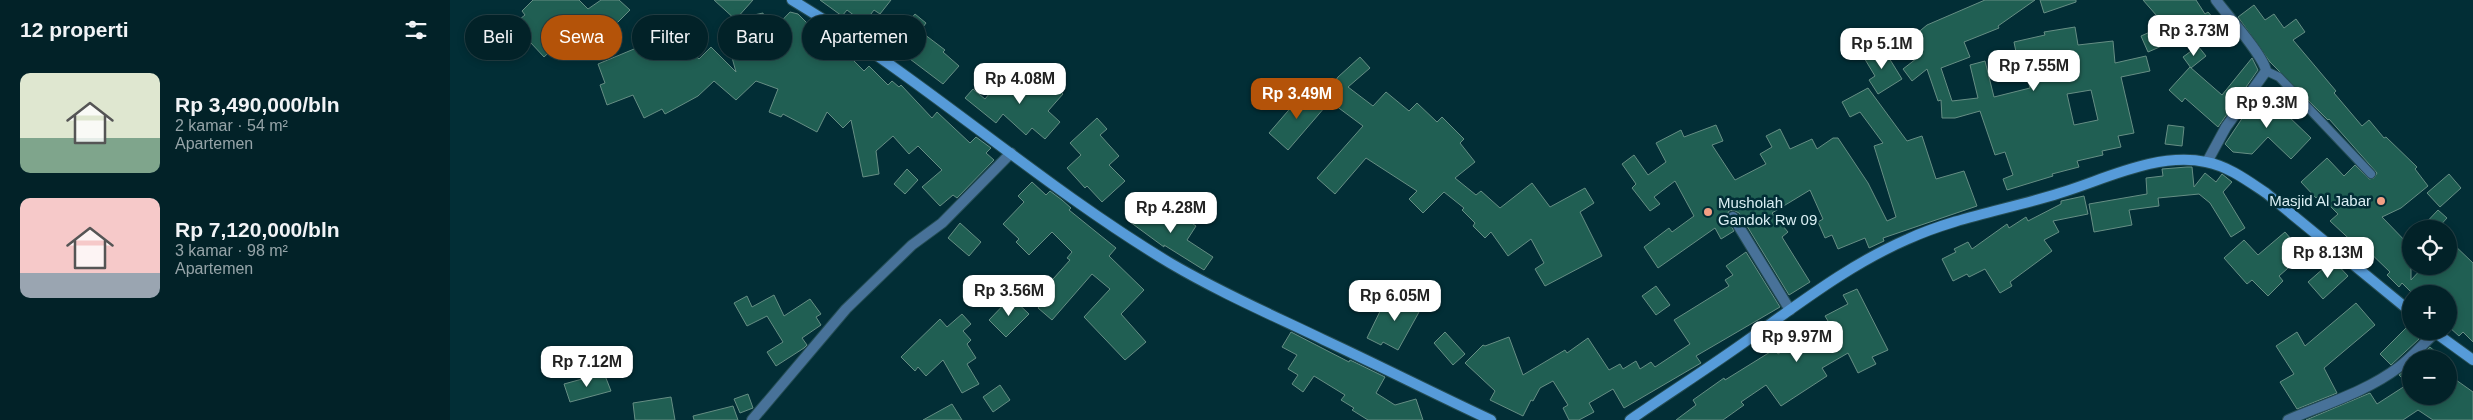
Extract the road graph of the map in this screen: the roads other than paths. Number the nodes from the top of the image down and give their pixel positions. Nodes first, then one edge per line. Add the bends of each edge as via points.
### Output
1 (792, 0) edge
2 (2216, 0) edge
3 (2266, 71) junction
4 (1011, 153) junction
5 (2207, 162) junction
6 (2372, 174) dead end
7 (1733, 217) dead end
8 (2402, 305) edge
9 (1790, 310) junction
10 (2426, 340) edge
11 (2445, 340) edge
12 (2473, 360) edge
13 (752, 420) edge
14 (1491, 420) edge
15 (1630, 420) edge
16 (2288, 420) edge

1 - 4 main road via 868,50
2 - 3 street
3 - 5 street via 2226,127
3 - 6 lane via 2279,77
4 - 13 street via 942,223 912,245 846,309
4 - 14 main road via 1114,227 1222,292
5 - 8 main road via 2244,178 2266,193
5 - 9 main road via 2169,161 2123,171 1916,236 1839,274
7 - 9 street
9 - 15 main road
10 - 16 street via 2398,367 2366,387
11 - 12 main road

